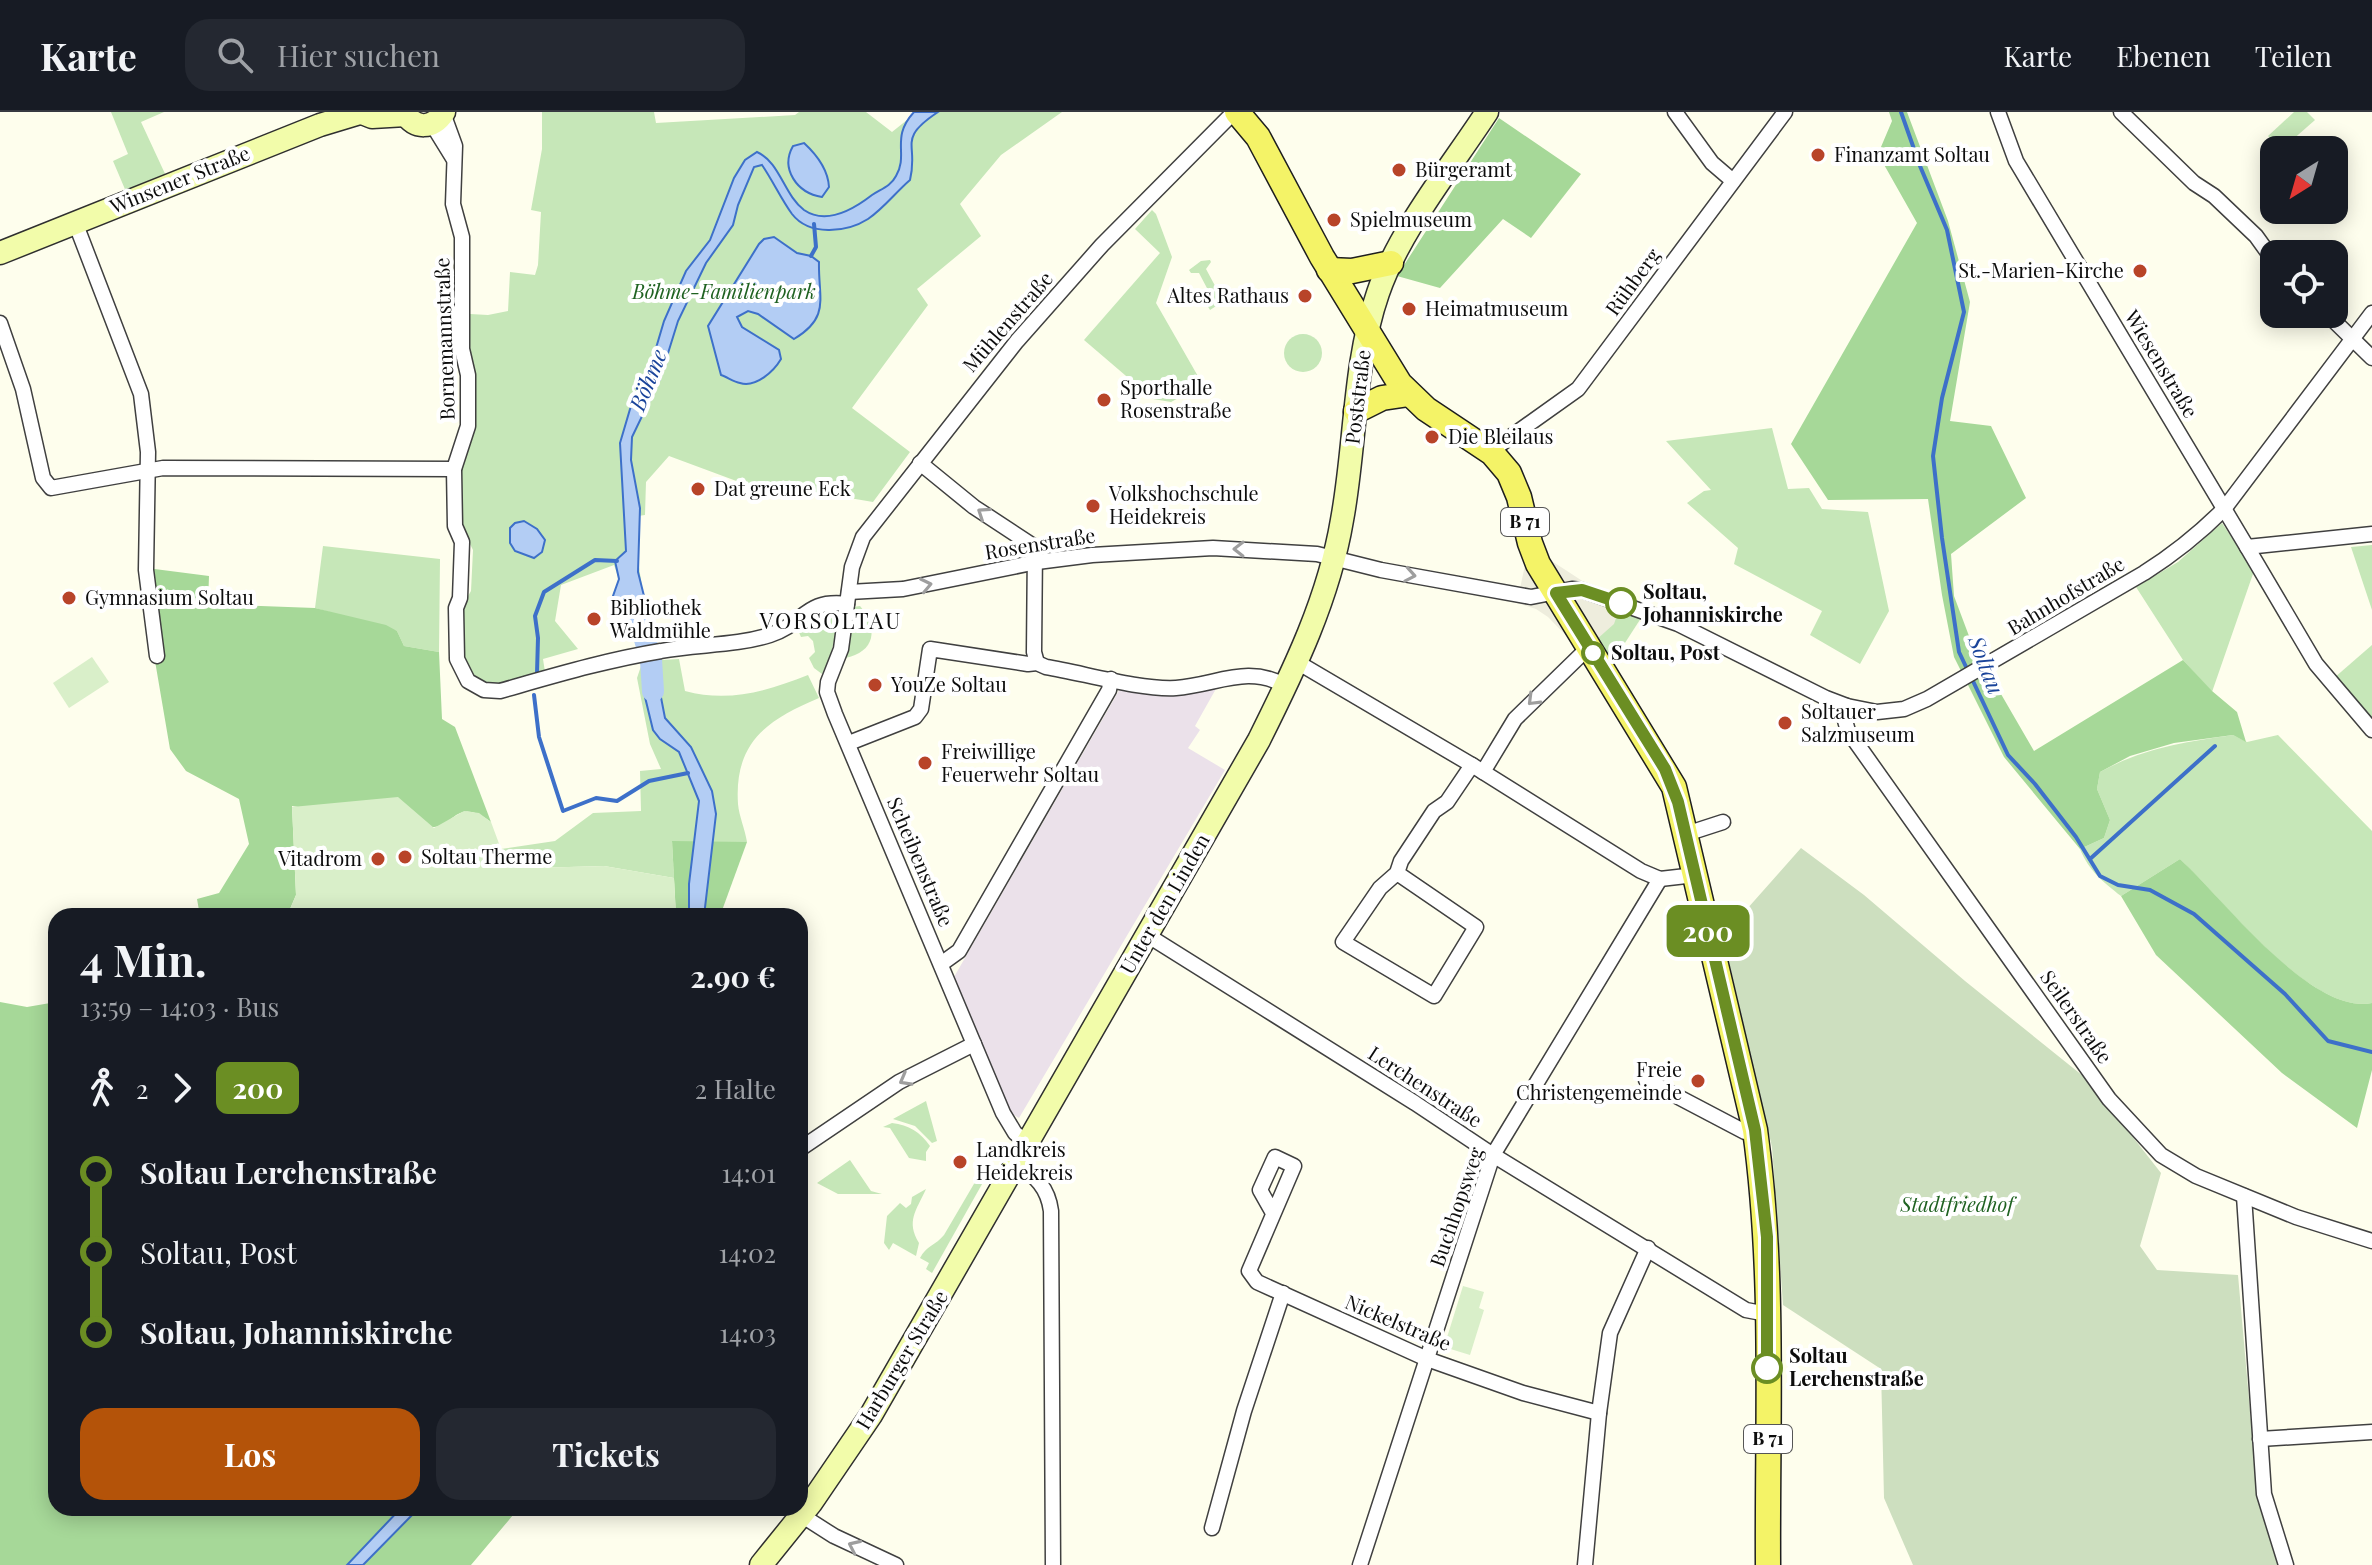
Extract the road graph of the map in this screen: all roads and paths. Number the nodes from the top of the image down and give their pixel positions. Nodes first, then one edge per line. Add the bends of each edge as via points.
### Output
1 (1235, 112) edge
2 (1487, 112) edge
3 (1675, 112) edge
4 (1785, 112) edge
5 (1998, 112) edge
6 (2121, 112) edge
7 (362, 113) edge
8 (405, 114) edge
9 (440, 116) edge
10 (1733, 181) junction
11 (75, 222) junction
12 (2260, 242) edge
13 (0, 253) edge
14 (1391, 263) junction
15 (1329, 270) junction
16 (2372, 313) edge
17 (0, 323) edge
18 (2341, 328) edge
19 (1367, 334) junction
20 (2352, 339) junction
21 (2372, 358) edge
22 (1409, 394) junction
23 (1356, 411) junction
24 (1492, 453) junction
25 (920, 463) junction
26 (454, 469) junction
27 (148, 470) junction
28 (2224, 509) junction
29 (2372, 534) edge
30 (2247, 547) junction
31 (1333, 558) junction
32 (1037, 562) junction
33 (1556, 593) junction
34 (848, 594) junction
35 (1589, 647) junction
36 (157, 656) dead end
37 (457, 659) joint
38 (1297, 662) junction
39 (1037, 663) junction
40 (1111, 679) junction
41 (1286, 686) junction
42 (1847, 706) junction
43 (2372, 730) edge
44 (849, 743) junction
45 (1477, 768) junction
46 (1723, 822) dead end
47 (1686, 834) junction
48 (1397, 873) junction
49 (1695, 875) junction
50 (1660, 879) junction
51 (1147, 935) junction
52 (941, 964) junction
53 (974, 1044) junction
54 (1646, 1080) dead end
55 (1755, 1130) junction
56 (1028, 1143) junction
57 (808, 1144) edge
58 (1493, 1155) junction
59 (1016, 1164) junction
60 (2244, 1196) junction
61 (1273, 1213) dead end
62 (2372, 1241) edge
63 (1648, 1248) junction
64 (1283, 1293) junction
65 (1767, 1314) junction
66 (1427, 1359) junction
67 (1599, 1413) junction
68 (2372, 1432) edge
69 (2260, 1439) junction
70 (808, 1506) edge
71 (808, 1511) edge
72 (800, 1516) edge
73 (1212, 1528) dead end
74 (761, 1565) edge
75 (896, 1565) edge
76 (1053, 1565) edge
77 (1360, 1565) edge
78 (1585, 1565) edge
79 (1768, 1565) edge
80 (2286, 1565) edge

1 - 15 main road, Poststraße / B 71 via 1258,137
1 - 25 street, Mühlenstraße via 1102,245 992,369
2 - 14 main road
3 - 10 street via 1712,163
4 - 10 street, Rühberg
5 - 28 street, Wiesenstraße via 2016,161
6 - 12 street
7 - 8 main road, Winsener Straße
7 - 11 main road, Winsener Straße
8 - 9 main road, Winsener Straße via 414,124
9 - 26 street, Bornemannstraße via 453,158 453,204 462,237 462,349 468,375 468,426
10 - 24 street, Rühberg via 1578,389
11 - 13 main road, Winsener Straße
11 - 27 street via 136,376
14 - 15 main road
14 - 19 main road
15 - 19 main road, Poststraße / B 71
16 - 20 street, Bahnhofstraße
17 - 27 street via 48,485 56,489
18 - 20 street
19 - 22 main road, B 71
19 - 23 main road, Poststraße
20 - 21 street
20 - 28 street, Bahnhofstraße
22 - 23 main road via 1382,398
22 - 24 main road, B 71
23 - 31 main road, Poststraße
24 - 33 main road, B 71 via 1514,483 1534,555
32 -> 25 street via 1035,547
25 - 34 street, Mühlenstraße via 863,537
26 - 27 street
26 - 37 street, Bornemannstraße via 455,526 462,542
27 - 36 street via 146,570
28 - 30 street, Wiesenstraße
28 - 42 street, Bahnhofstraße via 2173,555 1958,683 1904,709 1877,712
29 - 30 street
30 - 43 street, Wiesenstraße via 2316,664
31 -> 32 street, Rosenstraße via 1267,549 1160,551
31 -> 33 street, Bahnhofstraße via 1531,597
31 - 38 main road, Poststraße
34 -> 32 street, Rosenstraße via 903,589
32 - 39 street
33 - 35 main road, B 71
33 - 42 street, Bahnhofstraße via 1582,590 1678,624
34 - 37 street, Rosenstraße via 817,605 766,636 659,651 500,691 468,681
34 - 44 street, Scheibenstraße via 843,642 827,692
35 -> 45 street via 1515,719
35 - 47 main road, B 71 via 1665,769
38 - 41 main road, Unter den Linden
38 - 45 street
39 - 40 street
39 - 44 street via 930,649 921,709 915,717
40 - 41 street via 1176,688 1252,674
40 - 52 street via 959,951
41 - 51 main road, Unter den Linden
42 - 60 street, Seilerstraße via 1848,731 2109,1099 2161,1155
44 - 52 street, Scheibenstraße
45 - 48 street via 1434,811
45 - 50 street
46 - 47 street
47 - 49 main road, B 71
48 - 48 street via 1380,888 1343,942 1434,996 1476,927
49 - 50 street
49 - 55 main road, B 71
50 - 58 street, Buchhopsweg
51 - 56 main road, Unter den Linden
51 - 58 street, Lerchenstraße
52 - 53 street, Scheibenstraße
53 - 56 street, Scheibenstraße via 1008,1124
53 -> 57 street via 899,1082
54 - 55 street via 1745,1132
55 - 65 main road, B 71 via 1767,1237
56 - 59 main road, Harburger Straße
58 - 63 street, Lerchenstraße
58 - 66 street, Buchhopsweg
59 - 70 main road, Harburger Straße via 871,1415
59 - 76 street via 1038,1179 1051,1211
60 - 62 street, Seilerstraße
60 - 69 street
61 - 64 street, Nickelstraße via 1249,1271 1257,1282
63 - 65 street, Lerchenstraße via 1746,1310
63 - 67 street via 1610,1333
64 - 66 street, Nickelstraße
64 - 73 street
65 - 79 main road, B 71
66 - 67 street, Nickelstraße
66 - 77 street, Buchhopsweg
67 - 78 street
68 - 69 street
69 - 80 street via 2267,1507
75 -> 71 street via 834,1536
72 - 74 main road, Harburger Straße

